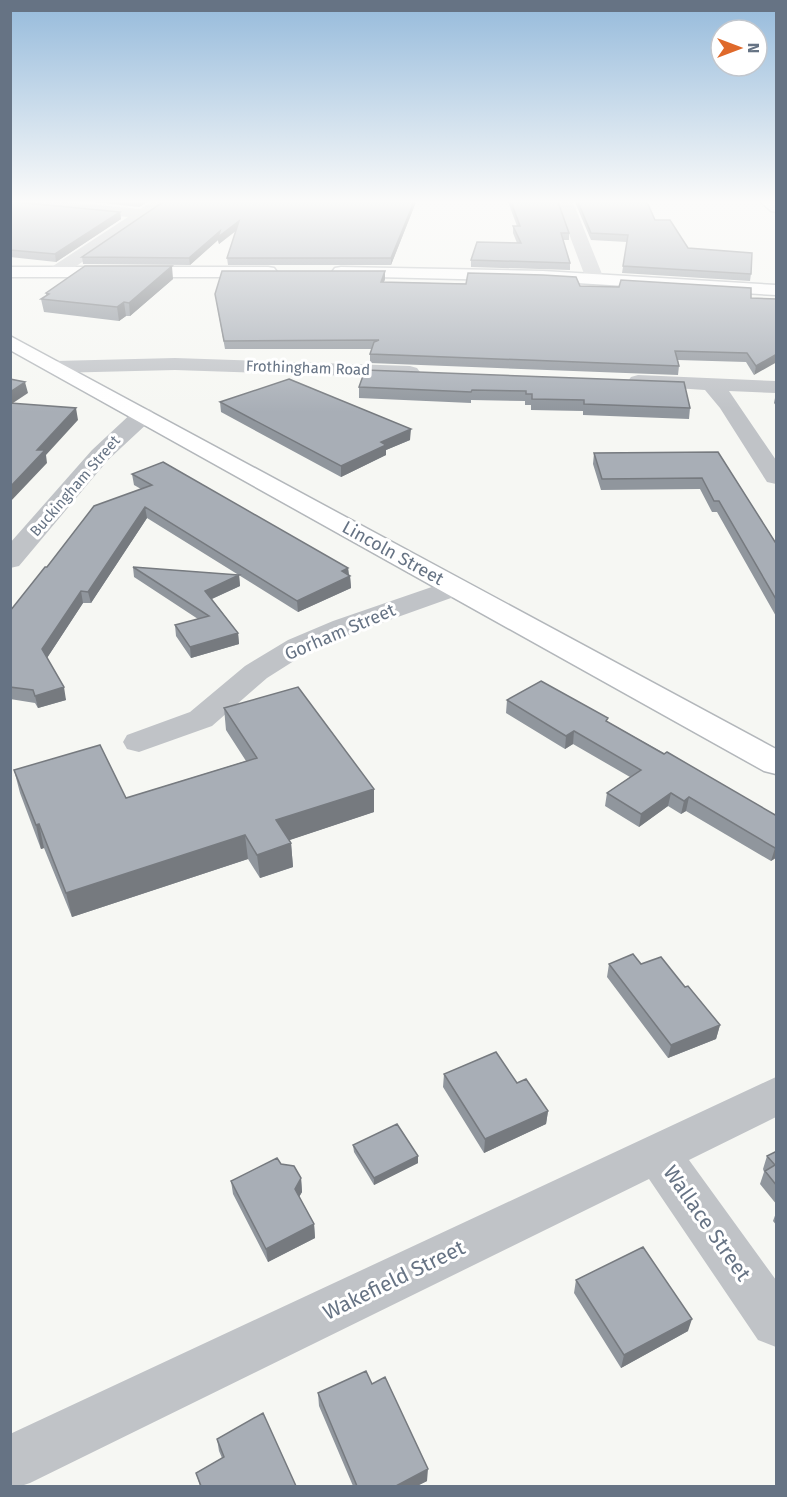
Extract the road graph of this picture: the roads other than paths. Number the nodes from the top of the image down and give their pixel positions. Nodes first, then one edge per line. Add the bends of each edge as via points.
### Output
1 (10, 272) edge
2 (56, 272) junction
3 (291, 272) edge
4 (326, 272) edge
5 (592, 272) edge
6 (595, 279) junction
7 (10, 283) edge
8 (777, 290) edge
9 (13, 346) edge
10 (55, 367) junction
11 (434, 373) edge
12 (614, 380) edge
13 (712, 385) junction
14 (777, 387) edge
15 (143, 415) junction
16 (777, 477) edge
17 (10, 560) edge
18 (455, 587) junction
19 (139, 742) dead end
20 (777, 764) edge
21 (777, 1096) edge
22 (657, 1153) junction
23 (777, 1322) edge
24 (10, 1463) edge

1 - 2 main road
2 - 3 main road
2 - 7 main road
4 - 6 main road
5 - 6 street
6 - 8 main road
9 - 10 main road, Lincoln Street
10 - 11 street, Frothingham Road via 175,364
10 - 15 main road, Lincoln Street
12 - 13 street
13 - 14 street
13 - 16 street
15 - 17 street, Buckingham Street via 100,455
15 - 18 main road, Lincoln Street
18 - 19 street, Gorham Street via 298,646 256,672 201,719
18 - 20 main road, Lincoln Street
21 - 22 street, Wakefield Street
22 - 23 street, Wallace Street
22 - 24 street, Wakefield Street

